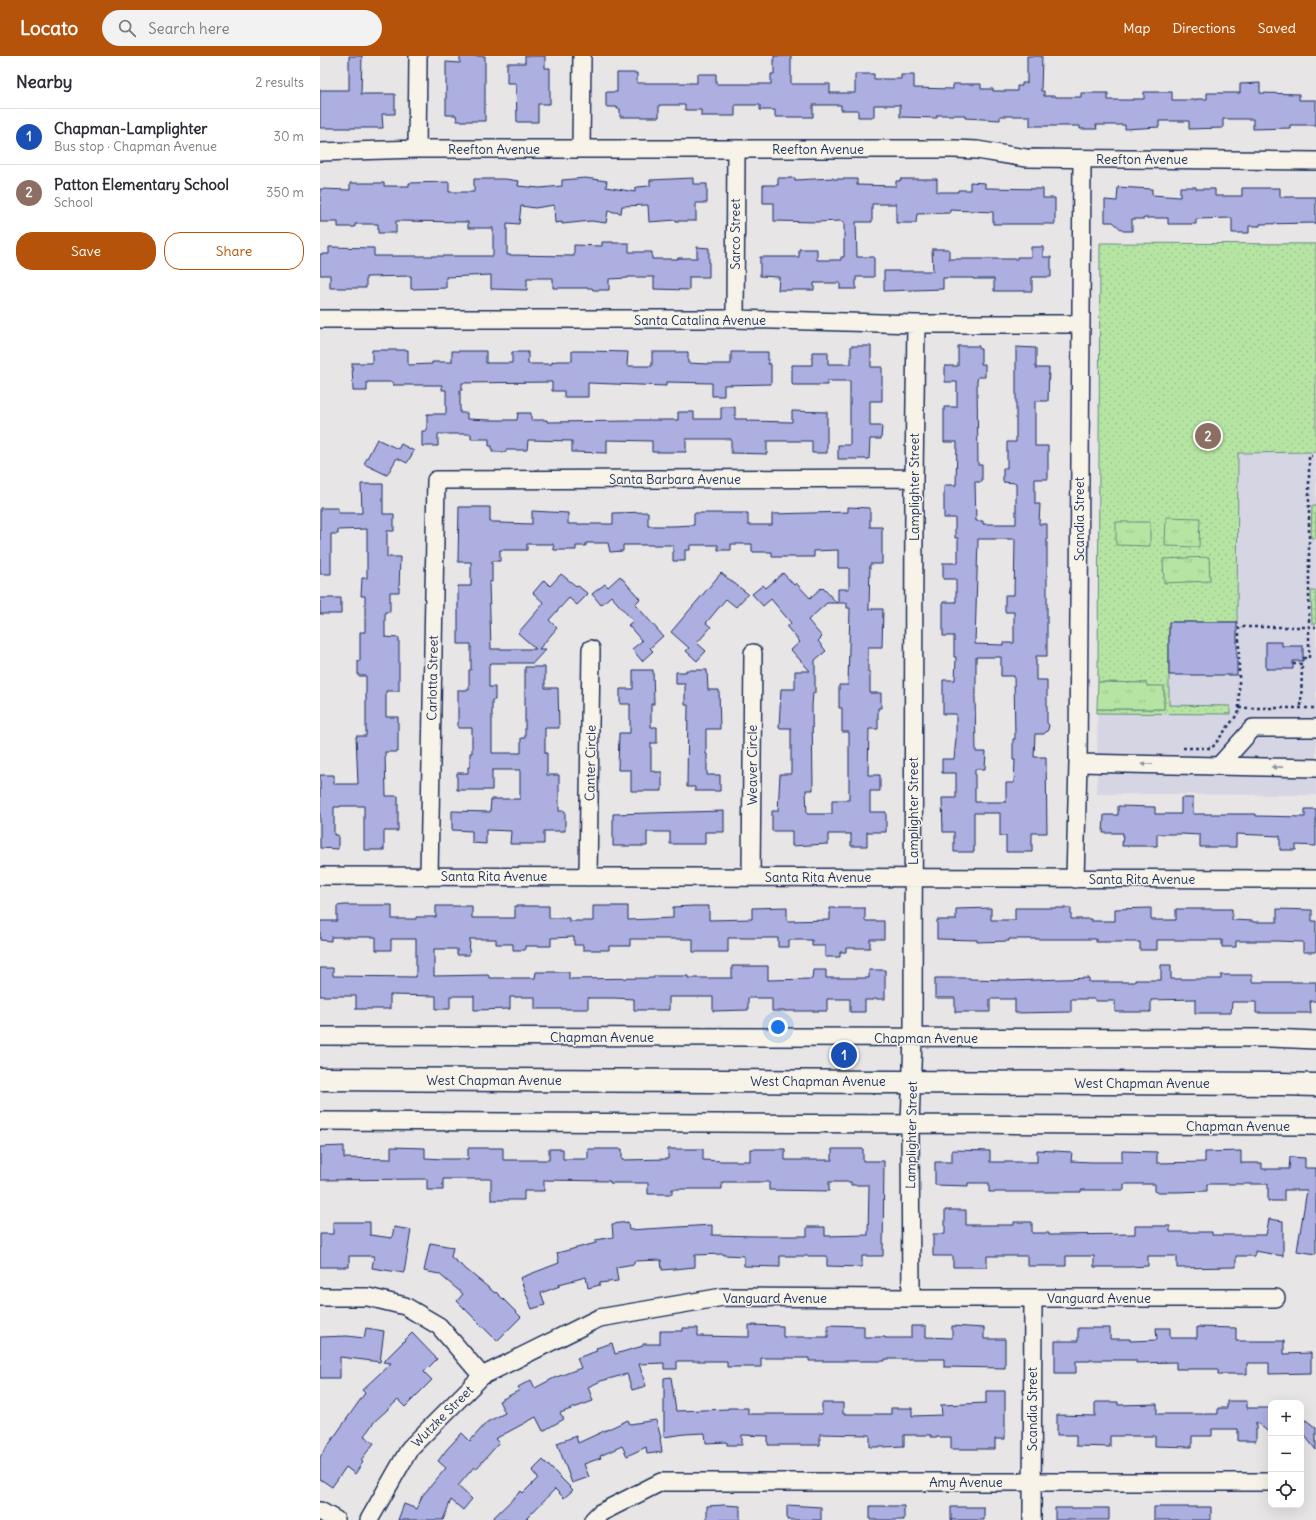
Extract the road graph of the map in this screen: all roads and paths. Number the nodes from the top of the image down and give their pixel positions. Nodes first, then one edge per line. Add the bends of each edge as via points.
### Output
1 (418, 56) edge
2 (582, 56) edge
3 (417, 149) junction
4 (582, 149) junction
5 (736, 150) junction
6 (320, 152) edge
7 (1082, 159) junction
8 (1316, 161) edge
9 (320, 320) edge
10 (735, 320) junction
11 (916, 324) junction
12 (1081, 324) junction
13 (1312, 456) dead end
14 (914, 478) junction
15 (436, 480) joint
16 (1309, 627) junction
17 (1316, 627) edge
18 (591, 649) dead end
19 (753, 653) dead end
20 (1303, 658) dead end
21 (1294, 664) dead end
22 (1239, 708) junction
23 (1301, 708) junction
24 (1316, 708) edge
25 (1316, 728) edge
26 (1180, 748) dead end
27 (1078, 763) junction
28 (1219, 766) junction
29 (1316, 768) edge
30 (320, 876) edge
31 (429, 876) junction
32 (588, 877) junction
33 (751, 877) junction
34 (913, 878) junction
35 (1075, 879) junction
36 (1316, 879) edge
37 (320, 1036) edge
38 (913, 1038) junction
39 (1316, 1040) edge
40 (320, 1079) edge
41 (912, 1082) junction
42 (1316, 1085) edge
43 (320, 1121) edge
44 (910, 1124) junction
45 (1316, 1126) edge
46 (320, 1297) edge
47 (911, 1298) junction
48 (1033, 1298) junction
49 (1276, 1298) dead end
50 (482, 1376) junction
51 (1032, 1482) junction
52 (1268, 1482) edge
53 (320, 1511) edge
54 (336, 1520) edge
55 (369, 1520) edge
56 (593, 1520) edge
57 (1032, 1520) edge

1 - 3 street
2 - 4 street
3 - 4 street, Reefton Avenue
3 - 6 street, Reefton Avenue
4 - 5 street, Reefton Avenue
5 - 7 street, Reefton Avenue via 954,149 1026,158
5 - 10 street, Sarco Street
7 - 8 street, Reefton Avenue
7 - 12 street, Scandia Street
9 - 10 street, Santa Catalina Avenue
10 - 11 street, Santa Catalina Avenue
11 - 12 street, Santa Catalina Avenue
11 - 14 street, Lamplighter Street
12 - 27 street, Scandia Street
13 - 16 path via 1309,456
14 - 15 street, Santa Barbara Avenue
14 - 34 street, Lamplighter Street
15 - 31 street, Carlotta Street
16 - 17 path
16 - 20 path via 1309,658
16 - 22 path via 1239,627
18 - 32 street, Canter Circle
19 - 33 street, Weaver Circle
21 - 23 path via 1302,664
22 - 23 path
22 - 26 path via 1239,712 1212,748
23 - 24 path
25 - 28 street via 1253,728
28 -> 27 street
27 - 35 street, Scandia Street
29 -> 28 street
30 - 31 street, Santa Rita Avenue
31 - 32 street, Santa Rita Avenue
32 - 33 street, Santa Rita Avenue
33 - 34 street, Santa Rita Avenue
34 - 35 street, Santa Rita Avenue
34 - 38 street, Lamplighter Street
35 - 36 street, Santa Rita Avenue
37 - 38 street, Chapman Avenue
38 - 39 street, Chapman Avenue
38 - 41 street, Lamplighter Street
40 - 41 main road, West Chapman Avenue
41 - 42 main road, West Chapman Avenue
41 - 44 street, Lamplighter Street
43 - 44 street, Chapman Avenue
44 - 45 street, Chapman Avenue
44 - 47 street, Lamplighter Street
46 - 50 street via 368,1297 406,1306 439,1326
47 - 48 street, Vanguard Avenue
47 - 50 street, Vanguard Avenue via 723,1297 598,1318
48 - 49 street, Vanguard Avenue
48 - 51 street, Scandia Street
50 - 55 street, Wutzke Street via 410,1448
51 - 52 street, Amy Avenue
51 - 56 street, Amy Avenue via 661,1482 600,1513
51 - 57 street, Scandia Street
53 - 54 street

